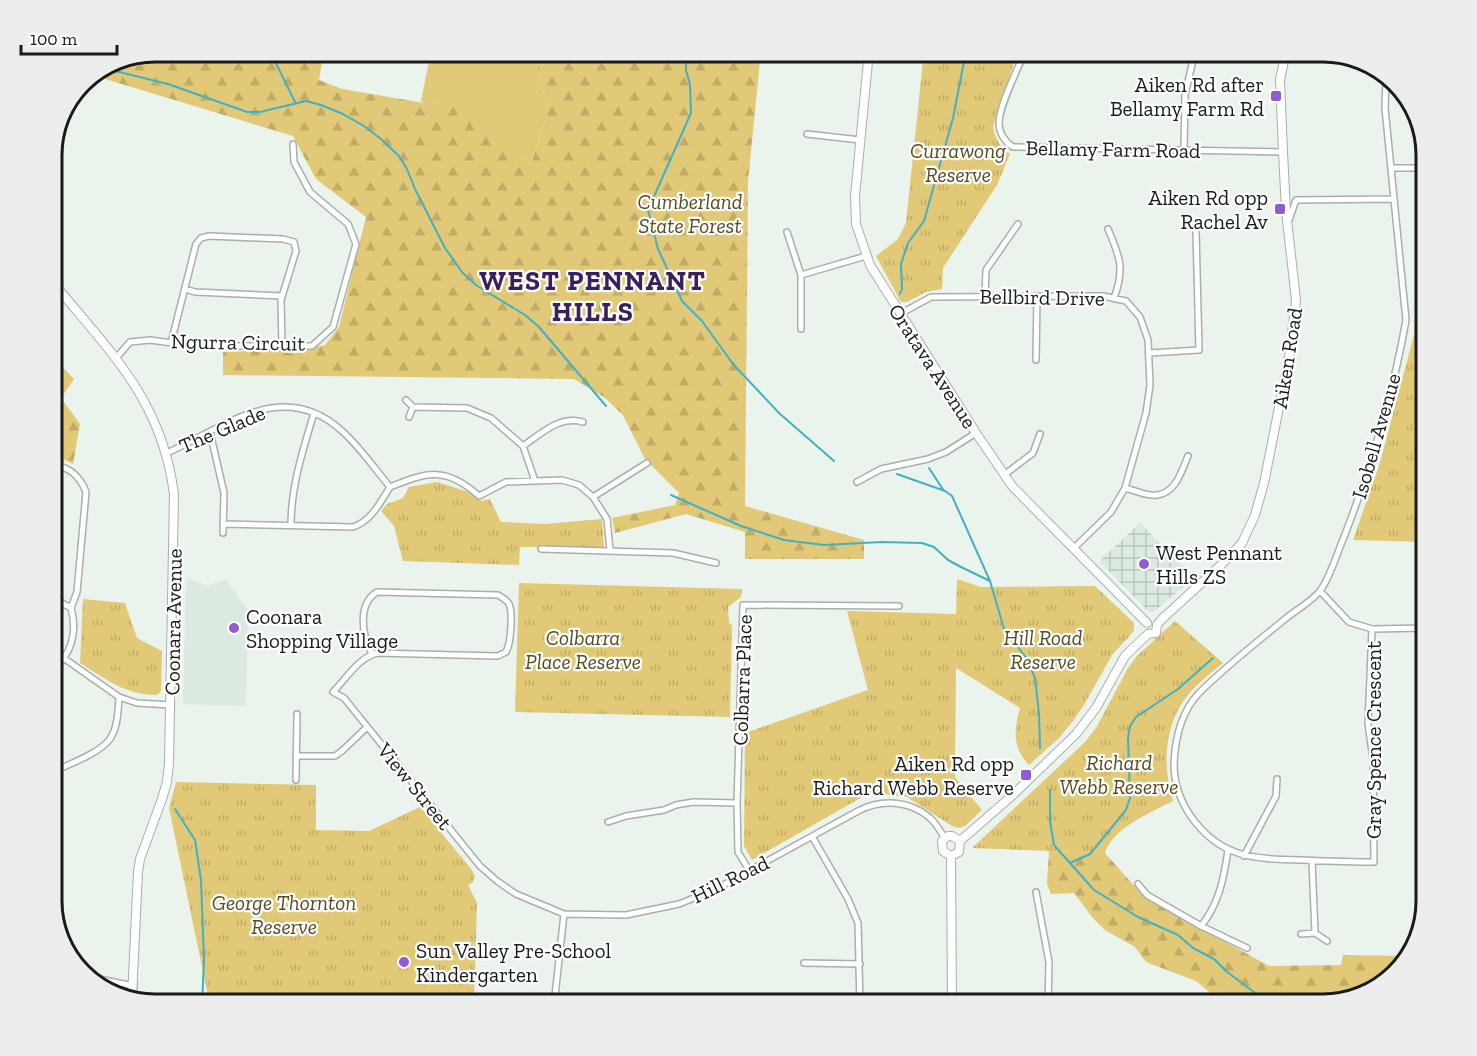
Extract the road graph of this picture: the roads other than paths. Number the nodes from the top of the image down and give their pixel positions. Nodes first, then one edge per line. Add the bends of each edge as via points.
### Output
1 (868, 62) edge
2 (1021, 62) edge
3 (1192, 62) edge
4 (1284, 62) edge
5 (1386, 87) edge
6 (807, 134) dead end
7 (860, 140) junction
8 (293, 144) dead end
9 (1184, 150) junction
10 (1283, 152) junction
11 (1392, 168) junction
12 (1416, 168) edge
13 (1394, 200) junction
14 (1018, 224) dead end
15 (1287, 224) junction
16 (1108, 229) dead end
17 (1196, 231) dead end
18 (787, 232) dead end
19 (866, 256) junction
20 (801, 275) junction
21 (185, 290) junction
22 (62, 293) edge
23 (985, 295) junction
24 (282, 296) junction
25 (1037, 296) junction
26 (1114, 298) junction
27 (900, 314) junction
28 (801, 329) dead end
29 (171, 343) junction
30 (282, 346) junction
31 (1150, 352) junction
32 (116, 358) junction
33 (1036, 360) dead end
34 (406, 400) dead end
35 (413, 407) junction
36 (314, 413) junction
37 (409, 417) dead end
38 (583, 422) dead end
39 (210, 432) junction
40 (976, 433) junction
41 (1040, 434) dead end
42 (523, 446) junction
43 (167, 453) junction
44 (1188, 456) dead end
45 (647, 463) dead end
46 (62, 467) edge
47 (1004, 475) junction
48 (535, 481) junction
49 (857, 483) dead end
50 (390, 488) junction
51 (1125, 488) junction
52 (593, 497) junction
53 (223, 524) junction
54 (291, 525) junction
55 (223, 534) dead end
56 (541, 549) dead end
57 (1073, 549) junction
58 (610, 550) junction
59 (716, 563) dead end
60 (1320, 591) junction
61 (62, 603) edge
62 (899, 606) dead end
63 (71, 608) junction
64 (1147, 623) junction
65 (1157, 625) junction
66 (1416, 628) edge
67 (1372, 629) junction
68 (1148, 634) junction
69 (372, 654) junction
70 (65, 658) junction
71 (62, 661) edge
72 (120, 697) junction
73 (171, 705) junction
74 (297, 714) dead end
75 (367, 727) junction
76 (296, 756) junction
77 (62, 768) edge
78 (1277, 779) dead end
79 (296, 780) dead end
80 (737, 803) junction
81 (608, 822) dead end
82 (813, 838) junction
83 (945, 838) junction
84 (960, 841) junction
85 (1228, 850) junction
86 (951, 856) junction
87 (1244, 856) junction
88 (1312, 861) junction
89 (749, 870) junction
90 (497, 881) joint
91 (1138, 884) dead end
92 (1036, 892) dead end
93 (564, 914) junction
94 (1201, 926) junction
95 (1315, 933) junction
96 (1301, 934) dead end
97 (1327, 941) dead end
98 (1247, 948) dead end
99 (804, 963) dead end
100 (860, 964) junction
101 (107, 981) edge
102 (134, 986) junction
103 (133, 992) edge
104 (555, 994) edge
105 (860, 994) edge
106 (952, 994) edge
107 (1048, 994) edge

1 - 7 street, Oratava Avenue
2 - 9 street, Bellamy Farm Road via 999,124 1008,144 1022,148
3 - 9 street via 1185,95
4 - 10 street, Aiken Road via 1280,80
5 - 11 street, Isobell Avenue
6 - 7 street
7 - 19 street, Oratava Avenue via 855,210
8 - 30 street, Ngurra Circuit via 294,162 310,192 348,224 356,244 333,327 312,346
9 - 10 street, Bellamy Farm Road
10 - 15 street, Aiken Road
11 - 12 street
11 - 13 street, Isobell Avenue
13 - 15 street via 1296,200
13 - 60 street, Isobell Avenue via 1406,320 1402,345 1371,461
14 - 23 street via 987,270
15 - 65 street, Aiken Road via 1296,300 1294,322 1280,407 1255,515 1236,550
16 - 26 street via 1122,273
17 - 31 street via 1199,350
18 - 20 street
19 - 20 street
19 - 27 street, Oratava Avenue
20 - 28 street
21 - 24 street
21 - 24 street via 196,244 201,238 283,239 294,242 296,251
21 - 29 street
22 - 32 street, Coonara Avenue
23 - 25 street, Bellbird Drive
23 - 27 street, Bellbird Drive via 931,297
24 - 30 street
25 - 26 street, Bellbird Drive
25 - 33 street
26 - 31 street, Bellbird Drive via 1126,301 1140,317
27 - 40 street, Oratava Avenue
29 - 30 street, Ngurra Circuit
29 - 32 street, Ngurra Circuit via 130,342
31 - 51 street, Bellbird Drive via 1146,413
32 - 43 street, Coonara Avenue via 147,403
34 - 35 street
35 - 37 street
35 - 42 street via 467,408 491,418
36 - 39 street, The Glade via 274,406 251,412
36 - 50 street, The Glade via 342,430
36 - 54 street via 295,482
38 - 42 street via 561,421
39 - 43 street, The Glade
39 - 53 street via 222,485
40 - 47 street, Oratava Avenue
40 - 49 street via 946,452 881,469
41 - 47 street via 1034,453
42 - 48 street
43 - 73 street, Coonara Avenue via 176,508
44 - 51 street via 1180,477 1170,489 1158,495
45 - 52 street
46 - 63 street via 82,481 86,492 77,592
47 - 57 street, Oratava Avenue
48 - 50 street via 506,482 479,495 458,480 438,474 418,476
48 - 52 street via 562,480 579,485
50 - 54 street via 360,525
51 - 57 street, Bellbird Drive via 1111,512
52 - 58 street via 607,519
53 - 54 street
53 - 55 street
56 - 58 street
57 - 64 street, Oratava Avenue
58 - 59 street via 673,553
60 - 67 street via 1349,622
60 - 85 street, Gray Spence Crescent via 1198,695 1179,729 1174,772 1179,794 1200,830
61 - 63 street
62 - 80 street, Colbarra Place via 743,605
63 - 70 street via 73,635
64 - 65 street
64 - 68 street
65 - 68 street via 1156,633
66 - 67 street
67 - 88 street, Gray Spence Crescent via 1368,724 1373,759 1374,862
68 - 84 street via 1125,656 1096,708 1076,734
69 - 69 street via 498,656 509,646 510,606 498,595 377,592 370,596 363,610
69 - 75 street, View Street via 333,692 344,698
70 - 71 street
70 - 72 street
72 - 73 street via 137,703
72 - 77 street via 110,739 99,750
73 - 102 street, Coonara Avenue via 167,782 138,872
74 - 76 street
75 - 76 street via 335,756
75 - 90 street, View Street via 480,866
76 - 79 street
78 - 87 street via 1276,796
80 - 81 street via 693,802
80 - 89 street, Colbarra Place via 738,852
82 - 83 street, Hill Road via 866,807 887,803 917,809 931,818
82 - 89 street, Hill Road
82 - 100 street via 858,923
83 - 84 street via 952,836
83 - 86 street via 941,848
84 - 86 street via 959,852
85 - 87 street, Gray Spence Crescent
85 - 94 street via 1212,912
86 - 106 street
87 - 88 street, Gray Spence Crescent
88 - 95 street
89 - 93 street, Hill Road via 716,890 679,904 626,915
90 - 93 street, Hill Road via 516,894
91 - 94 street via 1147,895
92 - 107 street via 1049,962
93 - 104 street
94 - 98 street
95 - 96 street
95 - 97 street
99 - 100 street
100 - 105 street
101 - 102 street
102 - 103 street, Coonara Avenue

